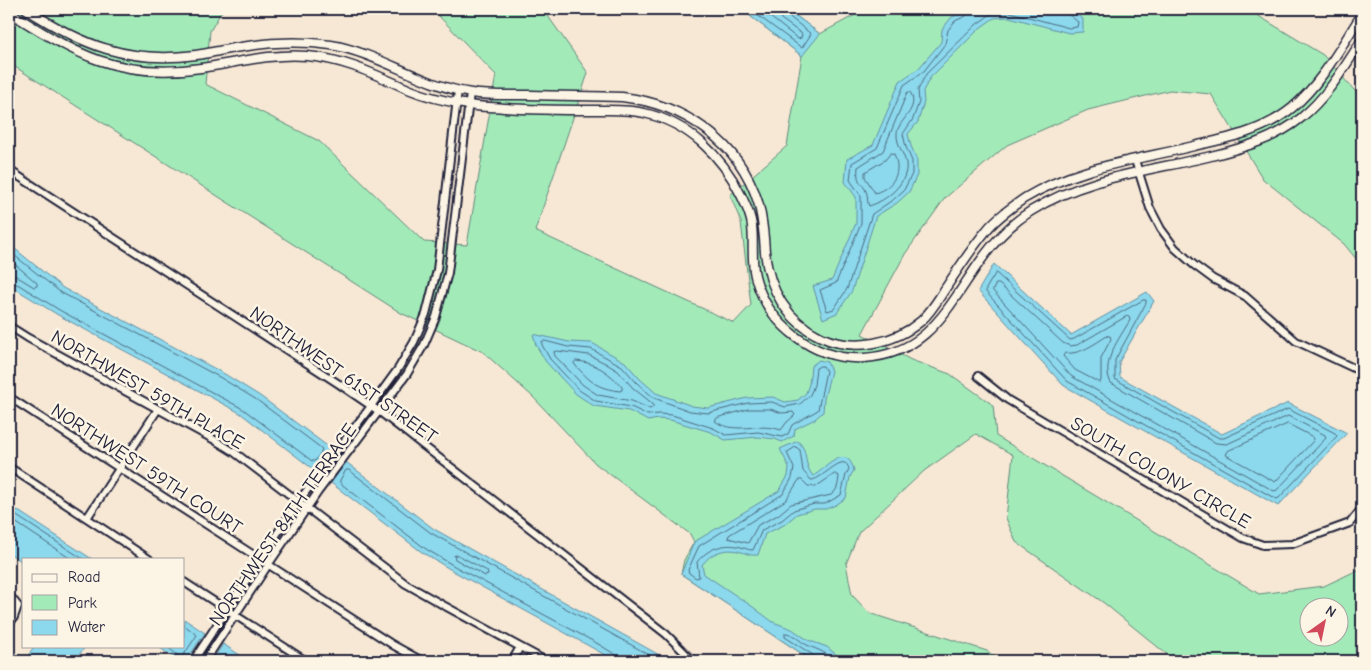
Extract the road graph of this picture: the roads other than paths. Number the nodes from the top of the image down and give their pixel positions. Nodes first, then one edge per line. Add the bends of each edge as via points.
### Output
1 (26, 9) edge
2 (9, 12) edge
3 (1362, 14) edge
4 (1362, 40) edge
5 (458, 90) junction
6 (470, 93) junction
7 (457, 103) junction
8 (468, 106) junction
9 (1192, 147) junction
10 (1196, 159) junction
11 (1135, 160) junction
12 (9, 170) edge
13 (1139, 172) junction
14 (915, 325) junction
15 (9, 326) edge
16 (934, 327) junction
17 (1362, 372) edge
18 (978, 376) dead end
19 (9, 397) edge
20 (371, 406) junction
21 (158, 409) junction
22 (380, 412) junction
23 (9, 467) edge
24 (120, 468) junction
25 (298, 502) junction
26 (306, 508) junction
27 (1362, 508) edge
28 (87, 518) junction
29 (147, 558) edge
30 (260, 560) junction
31 (268, 564) junction
32 (185, 583) edge
33 (9, 595) edge
34 (226, 610) junction
35 (235, 616) junction
36 (9, 625) edge
37 (520, 647) junction
38 (194, 661) edge
39 (205, 661) edge
40 (306, 661) edge
41 (422, 661) edge
42 (512, 661) edge
43 (546, 661) edge
44 (692, 661) edge

1 - 5 street via 75,37 119,53 169,58 256,45 307,42 358,53
2 - 7 street via 70,49 116,67 170,71 285,55 306,56 355,65 411,90
3 - 9 street via 1323,74 1292,108 1273,122 1253,130
4 - 10 street via 1335,82 1300,119 1261,141
5 - 6 street
5 - 7 street, NORTHWEST 84TH TERRACE
6 - 8 street, NORTHWEST 84TH TERRACE
6 - 14 street via 622,97 668,107 692,119 712,133 747,176 758,201 773,290 801,325 822,338 865,345 883,342
7 - 8 street
7 - 20 street, NORTHWEST 84TH TERRACE via 437,270 426,314 398,369
8 - 16 street via 623,110 663,119 705,144 736,184 752,226 755,276 762,296 775,318 794,336 816,349 861,359 887,355 908,347
8 - 22 street, NORTHWEST 84TH TERRACE via 448,273 436,317 407,374
9 - 10 street
9 - 11 street
10 - 13 street
11 - 13 street
11 - 14 street via 1069,176 1017,204 988,228 934,305
12 - 20 street, NORTHWEST 61ST STREET
13 - 16 street via 1072,189 1025,214 1000,236
13 - 17 street via 1150,208 1161,229 1194,265 1245,296 1296,341
14 - 16 street
15 - 21 street, NORTHWEST 59TH PLACE
18 - 27 street, SOUTH COLONY CIRCLE via 1008,400 1243,538 1263,545 1285,545 1340,527 1350,523
19 - 24 street, NORTHWEST 59TH COURT
20 - 22 street, NORTHWEST 61ST STREET
20 - 25 street, NORTHWEST 84TH TERRACE
21 - 24 street
21 - 25 street, NORTHWEST 59TH PLACE via 234,452
22 - 26 street, NORTHWEST 84TH TERRACE
22 - 44 street, NORTHWEST 61ST STREET via 666,634
23 - 28 street
24 - 28 street
24 - 30 street, NORTHWEST 59TH COURT
25 - 26 street, NORTHWEST 59TH PLACE
25 - 30 street, NORTHWEST 84TH TERRACE
26 - 31 street, NORTHWEST 84TH TERRACE
26 - 37 street, NORTHWEST 59TH PLACE via 406,584
28 - 29 street
30 - 31 street, NORTHWEST 59TH COURT
30 - 34 street, NORTHWEST 84TH TERRACE
31 - 35 street, NORTHWEST 84TH TERRACE
31 - 41 street, NORTHWEST 59TH COURT via 393,646
32 - 34 street
33 - 36 street via 18,606
34 - 35 street
34 - 38 street, NORTHWEST 84TH TERRACE
35 - 39 street, NORTHWEST 84TH TERRACE
35 - 40 street
37 - 42 street
37 - 43 street, NORTHWEST 59TH PLACE

